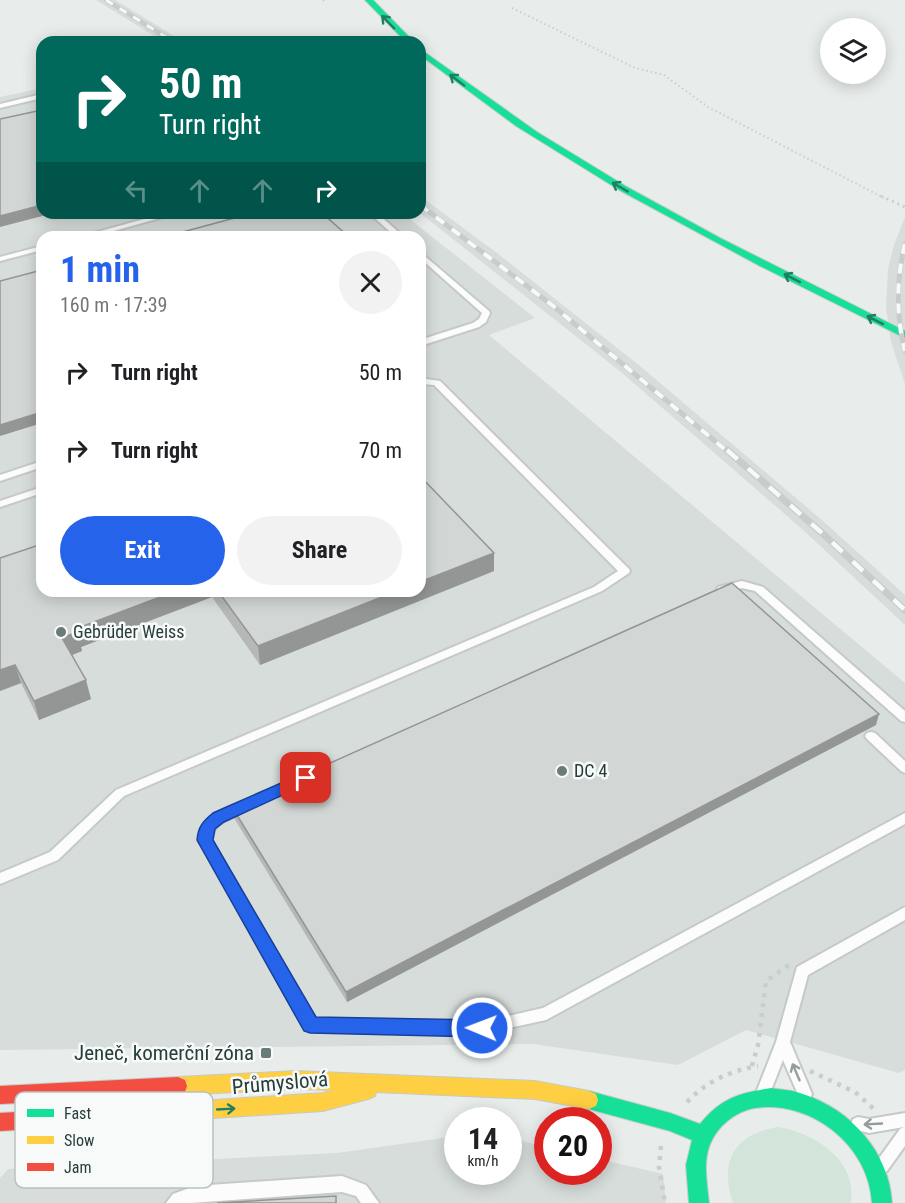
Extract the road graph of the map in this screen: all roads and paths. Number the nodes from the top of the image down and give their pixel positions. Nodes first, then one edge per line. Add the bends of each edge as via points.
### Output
1 (369, 0) edge
2 (512, 8) dead end
3 (404, 36) edge
4 (426, 56) edge
5 (36, 97) edge
6 (0, 105) edge
7 (905, 207) edge
8 (646, 217) dead end
9 (151, 219) edge
10 (380, 219) edge
11 (106, 231) edge
12 (393, 231) edge
13 (36, 250) edge
14 (0, 259) edge
15 (426, 259) edge
16 (798, 297) dead end
17 (905, 335) edge
18 (426, 341) edge
19 (426, 382) edge
20 (36, 466) edge
21 (0, 478) edge
22 (36, 492) edge
23 (0, 504) edge
24 (708, 596) edge
25 (905, 718) edge
26 (871, 736) dead end
27 (905, 768) edge
28 (251, 803) edge
29 (905, 818) edge
30 (0, 879) edge
31 (905, 913) edge
32 (783, 1042) junction
33 (382, 1085) junction
34 (59, 1092) edge
35 (15, 1094) edge
36 (0, 1095) edge
37 (762, 1096) junction
38 (808, 1103) junction
39 (213, 1109) edge
40 (905, 1120) edge
41 (15, 1121) edge
42 (0, 1122) edge
43 (841, 1122) junction
44 (702, 1134) junction
45 (905, 1134) edge
46 (877, 1174) junction
47 (174, 1203) edge
48 (371, 1203) edge
49 (699, 1203) edge
50 (882, 1203) edge

3 -> 1 main road
2 - 7 path via 635,68 664,75 708,107
17 -> 4 main road via 607,180 494,108
5 - 6 lane
8 - 16 main road
9 - 11 lane
10 - 12 lane
13 - 14 lane
15 - 18 lane via 486,313 476,325
19 - 30 lane via 437,383 625,571 598,589 120,793 54,856
20 - 21 lane
22 - 23 lane
24 - 25 lane via 742,584 759,590
26 - 27 lane
28 - 29 lane via 209,825 205,840 310,1025 482,1028 546,1014
31 - 32 lane via 802,971
32 - 37 lane
38 -> 32 lane
33 - 34 main road, Průmyslová via 296,1080
39 -> 33 main road, Průmyslová via 323,1102
33 - 44 main road, Průmyslová via 535,1090 620,1108
35 - 36 main road, Průmyslová
37 - 38 main road via 783,1096
37 - 44 main road via 738,1102 721,1112
38 - 43 main road
40 -> 43 lane via 869,1126
42 -> 41 main road, Průmyslová
43 - 46 main road via 866,1151
44 - 49 main road via 693,1164
45 - 46 lane
46 - 50 main road
47 - 48 lane via 195,1194 342,1184 361,1190

